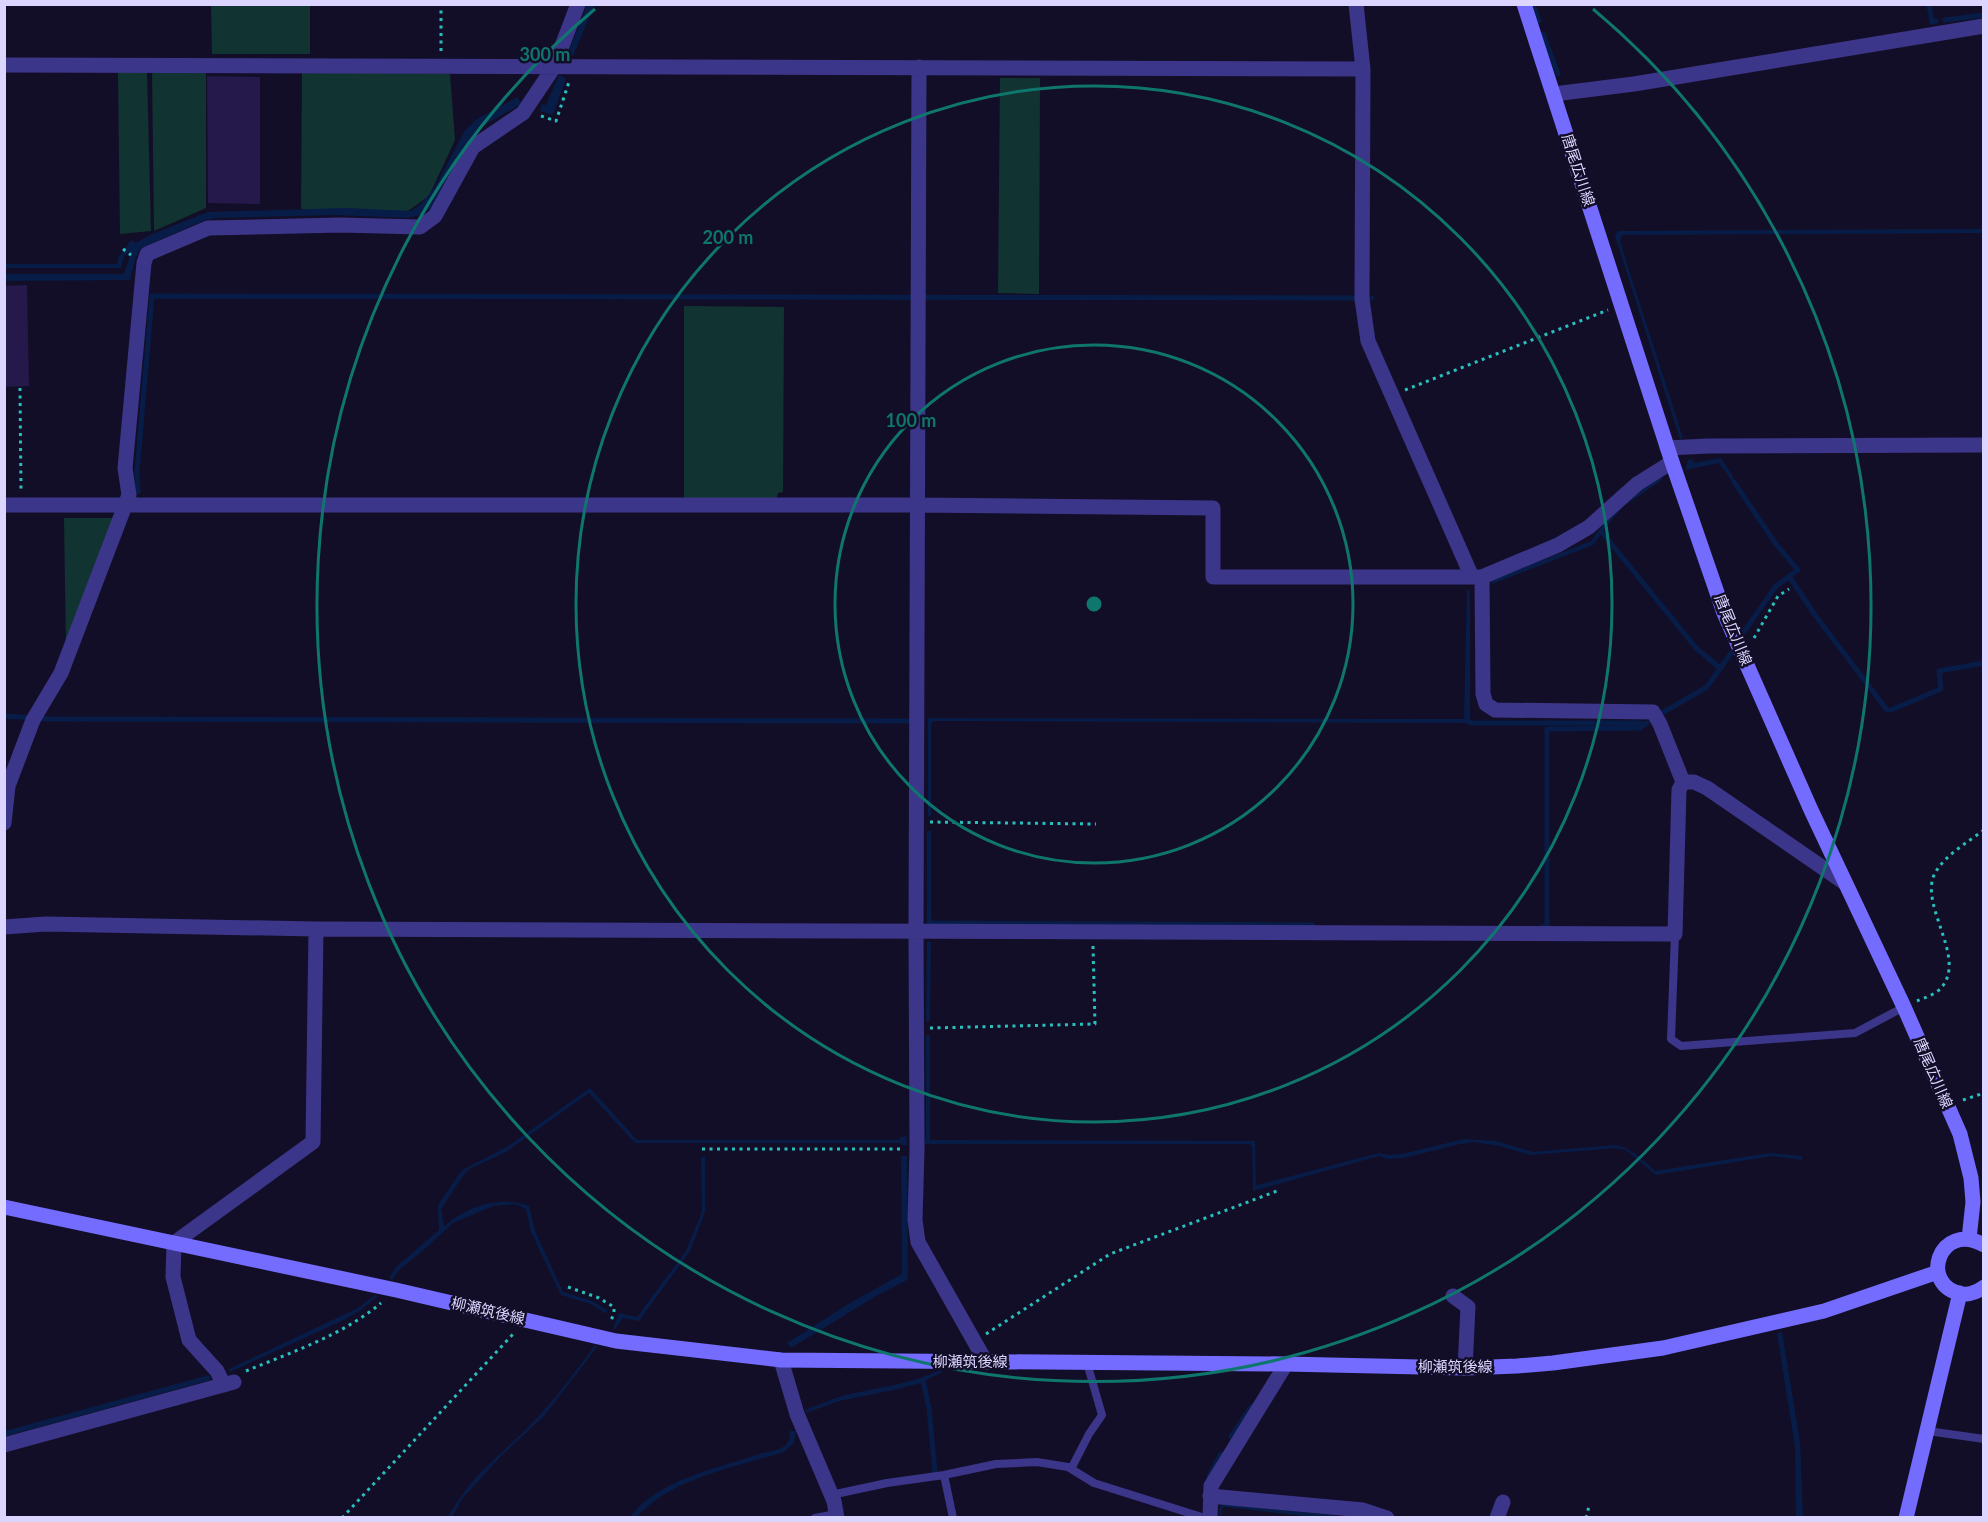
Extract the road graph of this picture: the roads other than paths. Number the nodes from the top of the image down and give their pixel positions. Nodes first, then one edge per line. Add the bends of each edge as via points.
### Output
1 (578, 4) edge
2 (1356, 4) edge
3 (1524, 4) edge
4 (1983, 26) edge
5 (4, 65) edge
6 (554, 67) junction
7 (919, 67) junction
8 (1363, 69) junction
9 (1554, 94) junction
10 (1983, 445) edge
11 (1669, 455) junction
12 (4, 505) edge
13 (918, 505) junction
14 (125, 506) junction
15 (1477, 577) junction
16 (1683, 782) junction
17 (4, 823) edge
18 (1845, 883) junction
19 (4, 927) edge
20 (316, 929) junction
21 (916, 931) junction
22 (1675, 934) junction
23 (1904, 1007) junction
24 (1978, 1202) edge
25 (4, 1207) edge
26 (1976, 1242) edge
27 (174, 1243) junction
28 (1938, 1272) junction
29 (1983, 1287) edge
30 (1960, 1293) junction
31 (1453, 1296) dead end
32 (781, 1360) junction
33 (986, 1362) junction
34 (1087, 1363) junction
35 (1286, 1364) junction
36 (1465, 1368) junction
37 (1928, 1431) junction
38 (1983, 1439) edge
39 (4, 1444) edge
40 (1071, 1469) junction
41 (944, 1475) junction
42 (831, 1495) junction
43 (1210, 1496) junction
44 (1503, 1502) dead end
45 (836, 1516) edge
46 (815, 1518) edge
47 (953, 1518) edge
48 (1205, 1518) edge
49 (1210, 1518) edge
50 (1387, 1518) edge
51 (1497, 1518) edge
52 (1906, 1518) edge

1 - 6 street
2 - 8 street
3 - 9 main road, 唐尾広川線
4 - 9 street
5 - 6 street
6 - 7 street
6 - 14 street via 524,111 473,147 435,216 420,227 208,228 147,254 125,468 129,495
7 - 8 street
7 - 13 street
8 - 15 street via 1362,298 1368,341
9 - 11 main road, 唐尾広川線
10 - 11 street via 1707,446
11 - 15 street via 1589,527 1558,545
11 - 18 main road, 唐尾広川線 via 1724,614
12 - 14 street
13 - 14 street
13 - 15 street via 1213,508 1213,577
13 - 21 street
14 - 17 street via 61,673 33,720 8,786
15 - 16 street via 1486,704 1495,710 1653,712
16 - 18 street via 1707,788
16 - 22 street
18 - 23 main road, 唐尾広川線
19 - 20 street via 46,924
20 - 21 street
20 - 27 street via 313,1142
21 - 22 street
21 - 33 street via 918,1242
22 - 23 lane via 1671,1040 1681,1046 1855,1033
23 - 24 main road, 唐尾広川線 via 1960,1134
24 - 26 main road, 唐尾広川線
25 - 27 main road, 柳瀬筑後線
26 - 28 main road, 唐尾広川線 via 1955,1241 1946,1246 1940,1254
27 - 32 main road, 柳瀬筑後線 via 605,1338
27 - 39 street via 173,1277 189,1340 229,1383
28 - 30 main road via 1946,1286
28 - 36 main road, 柳瀬筑後線 via 1824,1311 1663,1348 1553,1363
29 - 30 main road
30 - 37 main road
31 - 36 street via 1468,1307
32 - 33 main road, 柳瀬筑後線
32 - 42 street via 796,1414
33 - 34 main road, 柳瀬筑後線
34 - 35 main road, 柳瀬筑後線
34 - 40 lane via 1102,1415
35 - 36 main road, 柳瀬筑後線
35 - 43 street via 1211,1486
37 - 38 lane
37 - 52 main road
40 - 41 lane via 1037,1461 996,1464
40 - 48 lane via 1094,1483
41 - 42 lane
41 - 47 lane
42 - 45 street
43 - 49 street
43 - 50 street via 1363,1510
44 - 51 street
45 - 46 lane

